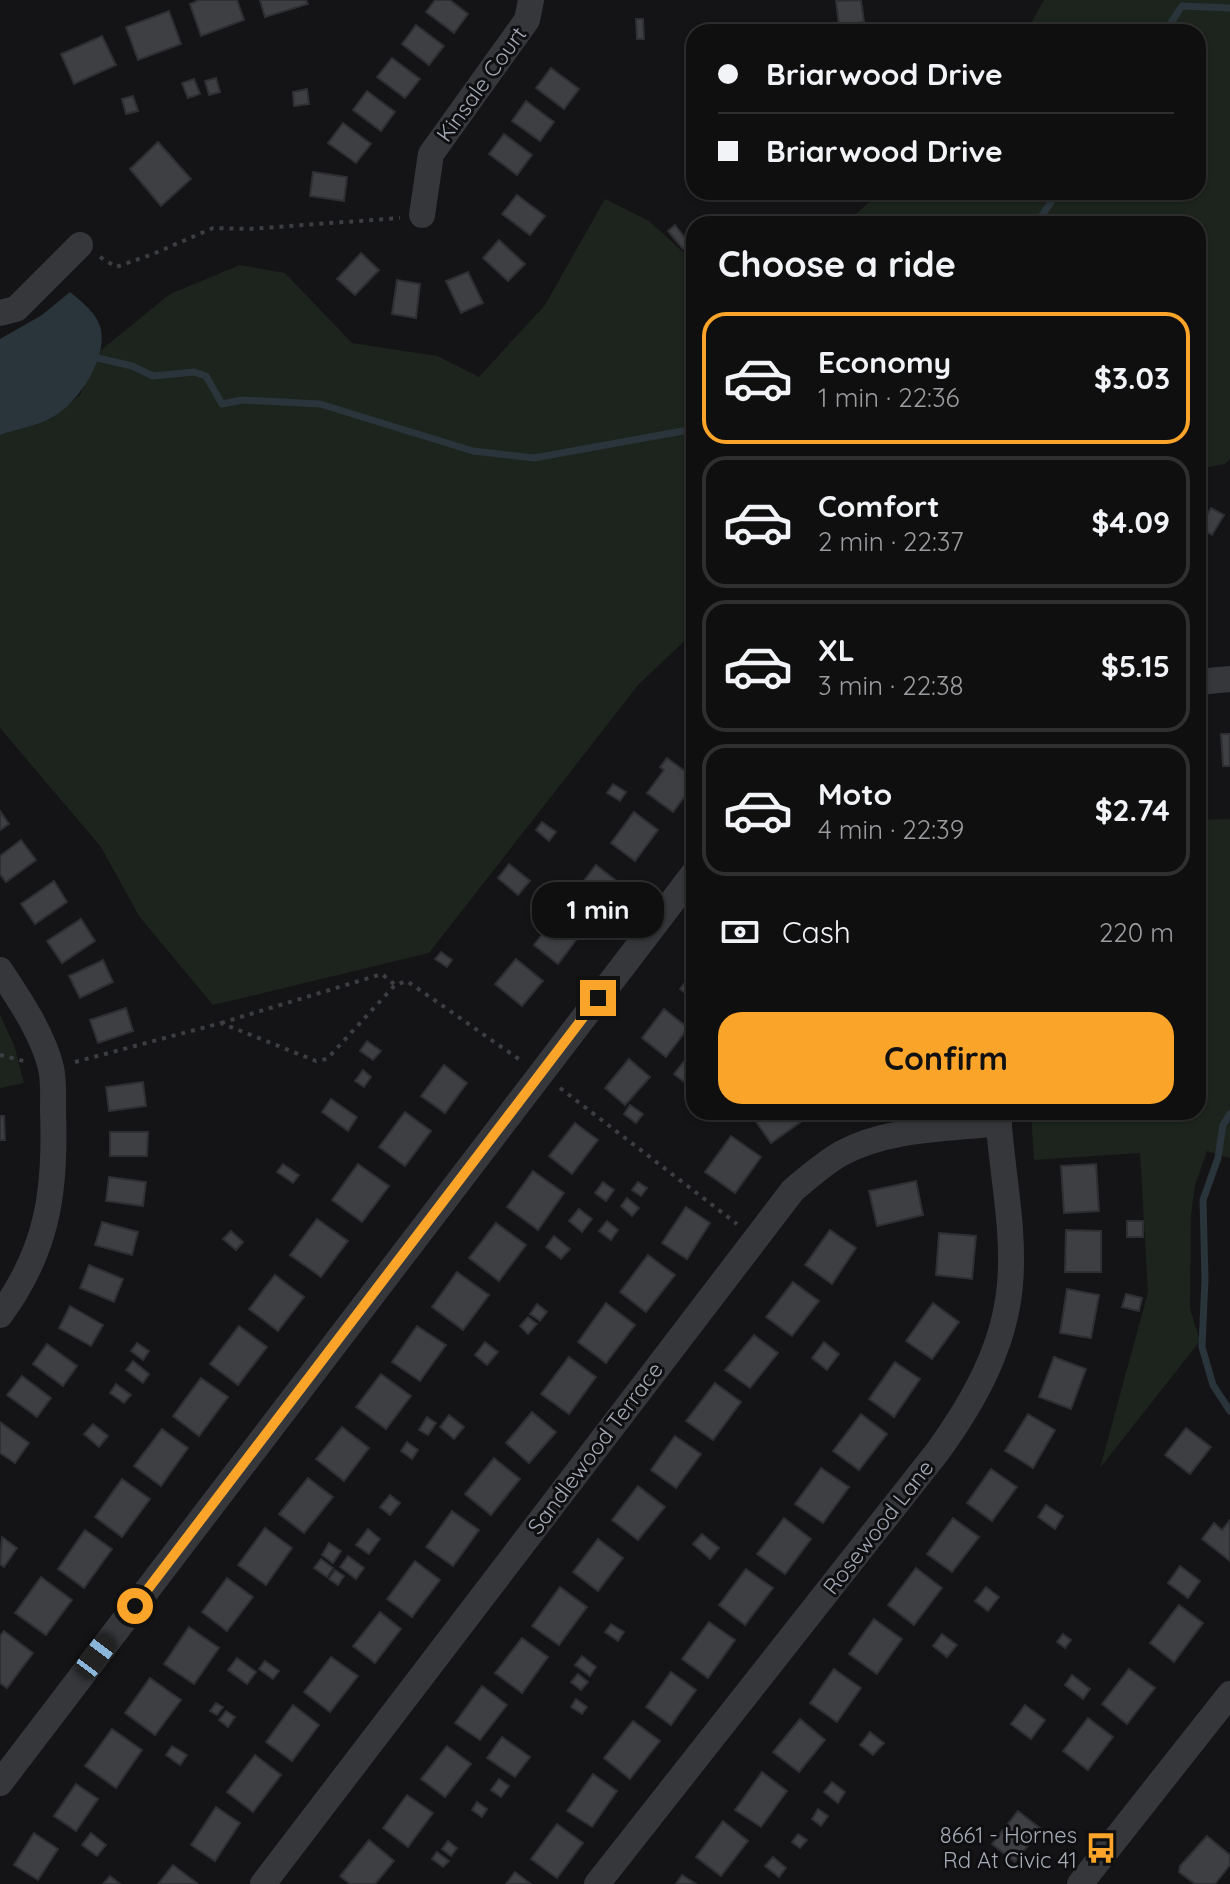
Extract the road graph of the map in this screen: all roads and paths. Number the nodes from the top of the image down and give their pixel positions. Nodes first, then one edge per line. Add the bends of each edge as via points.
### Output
1 (531, 0) edge
2 (422, 215) joint
3 (80, 245) joint
4 (0, 313) edge
5 (1230, 679) edge
6 (1206, 681) edge
7 (686, 883) edge
8 (0, 970) edge
9 (395, 985) junction
10 (221, 1023) junction
11 (52, 1069) junction
12 (540, 1073) junction
13 (987, 1120) edge
14 (999, 1120) edge
15 (754, 1238) junction
16 (0, 1315) edge
17 (1230, 1694) edge
18 (0, 1783) edge
19 (263, 1884) edge
20 (597, 1884) edge
21 (1080, 1884) edge

1 - 2 street, Kinsale Court via 527,20 431,154
2 - 3 path via 213,228 116,267
3 - 4 street via 16,309
5 - 6 street
7 - 12 street
8 - 11 street via 27,1011
9 - 10 path via 382,974
9 - 10 path via 327,1059 316,1061
9 - 12 path via 407,981
10 - 11 path
11 - 16 street via 55,1157 45,1220 35,1258
12 - 15 path
12 - 18 street
13 - 15 street, Sandlewood Terrace via 890,1136 844,1152 793,1190
14 - 20 street, Rosewood Lane via 1011,1282 978,1391 928,1463
15 - 19 street, Sandlewood Terrace
17 - 21 street

